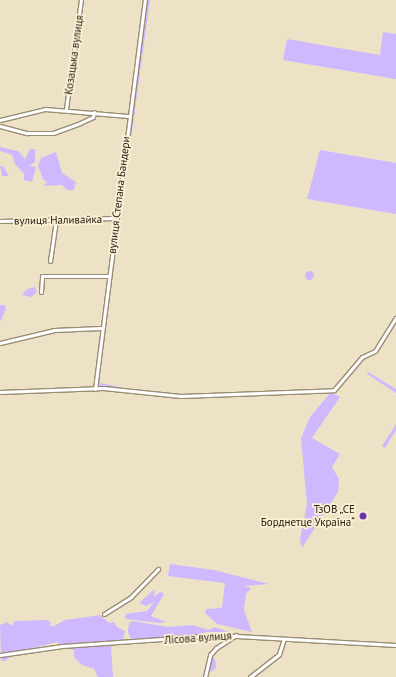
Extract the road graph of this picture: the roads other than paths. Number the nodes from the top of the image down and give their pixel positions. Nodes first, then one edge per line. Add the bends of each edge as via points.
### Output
1 (81, 0) edge
2 (145, 0) edge
3 (66, 109) junction
4 (94, 112) junction
5 (128, 116) junction
6 (0, 120) edge
7 (0, 126) edge
8 (116, 218) junction
9 (56, 220) junction
10 (0, 221) edge
11 (50, 261) dead end
12 (109, 276) junction
13 (41, 292) dead end
14 (396, 318) edge
15 (101, 328) junction
16 (0, 343) edge
17 (95, 389) junction
18 (0, 392) edge
19 (158, 569) dead end
20 (104, 614) dead end
21 (237, 635) junction
22 (284, 639) junction
23 (396, 645) edge
24 (0, 655) edge
25 (206, 677) edge
26 (250, 677) edge

1 - 3 street, Козацька вулиця
2 - 5 street, вулиця Степана Бандери
3 - 4 street
3 - 6 street via 45,109
4 - 5 street
4 - 7 street via 93,117 53,133 27,132
5 - 8 street, вулиця Степана Бандери
8 - 9 street, вулиця Наливайка
8 - 12 street, вулиця Степана Бандери
9 - 10 street, вулиця Наливайка
9 - 11 street
12 - 13 street via 42,276
12 - 15 street, вулиця Степана Бандери
14 - 17 street via 375,351 362,358 334,390 181,396
15 - 16 street via 54,330
15 - 17 street, вулиця Степана Бандери
17 - 18 street
19 - 20 street via 131,597
21 - 22 street, Лісова вулиця
21 - 24 street, Лісова вулиця via 62,646
21 - 25 street via 216,648 210,655
22 - 23 street, Лісова вулиця
22 - 26 street via 279,654

